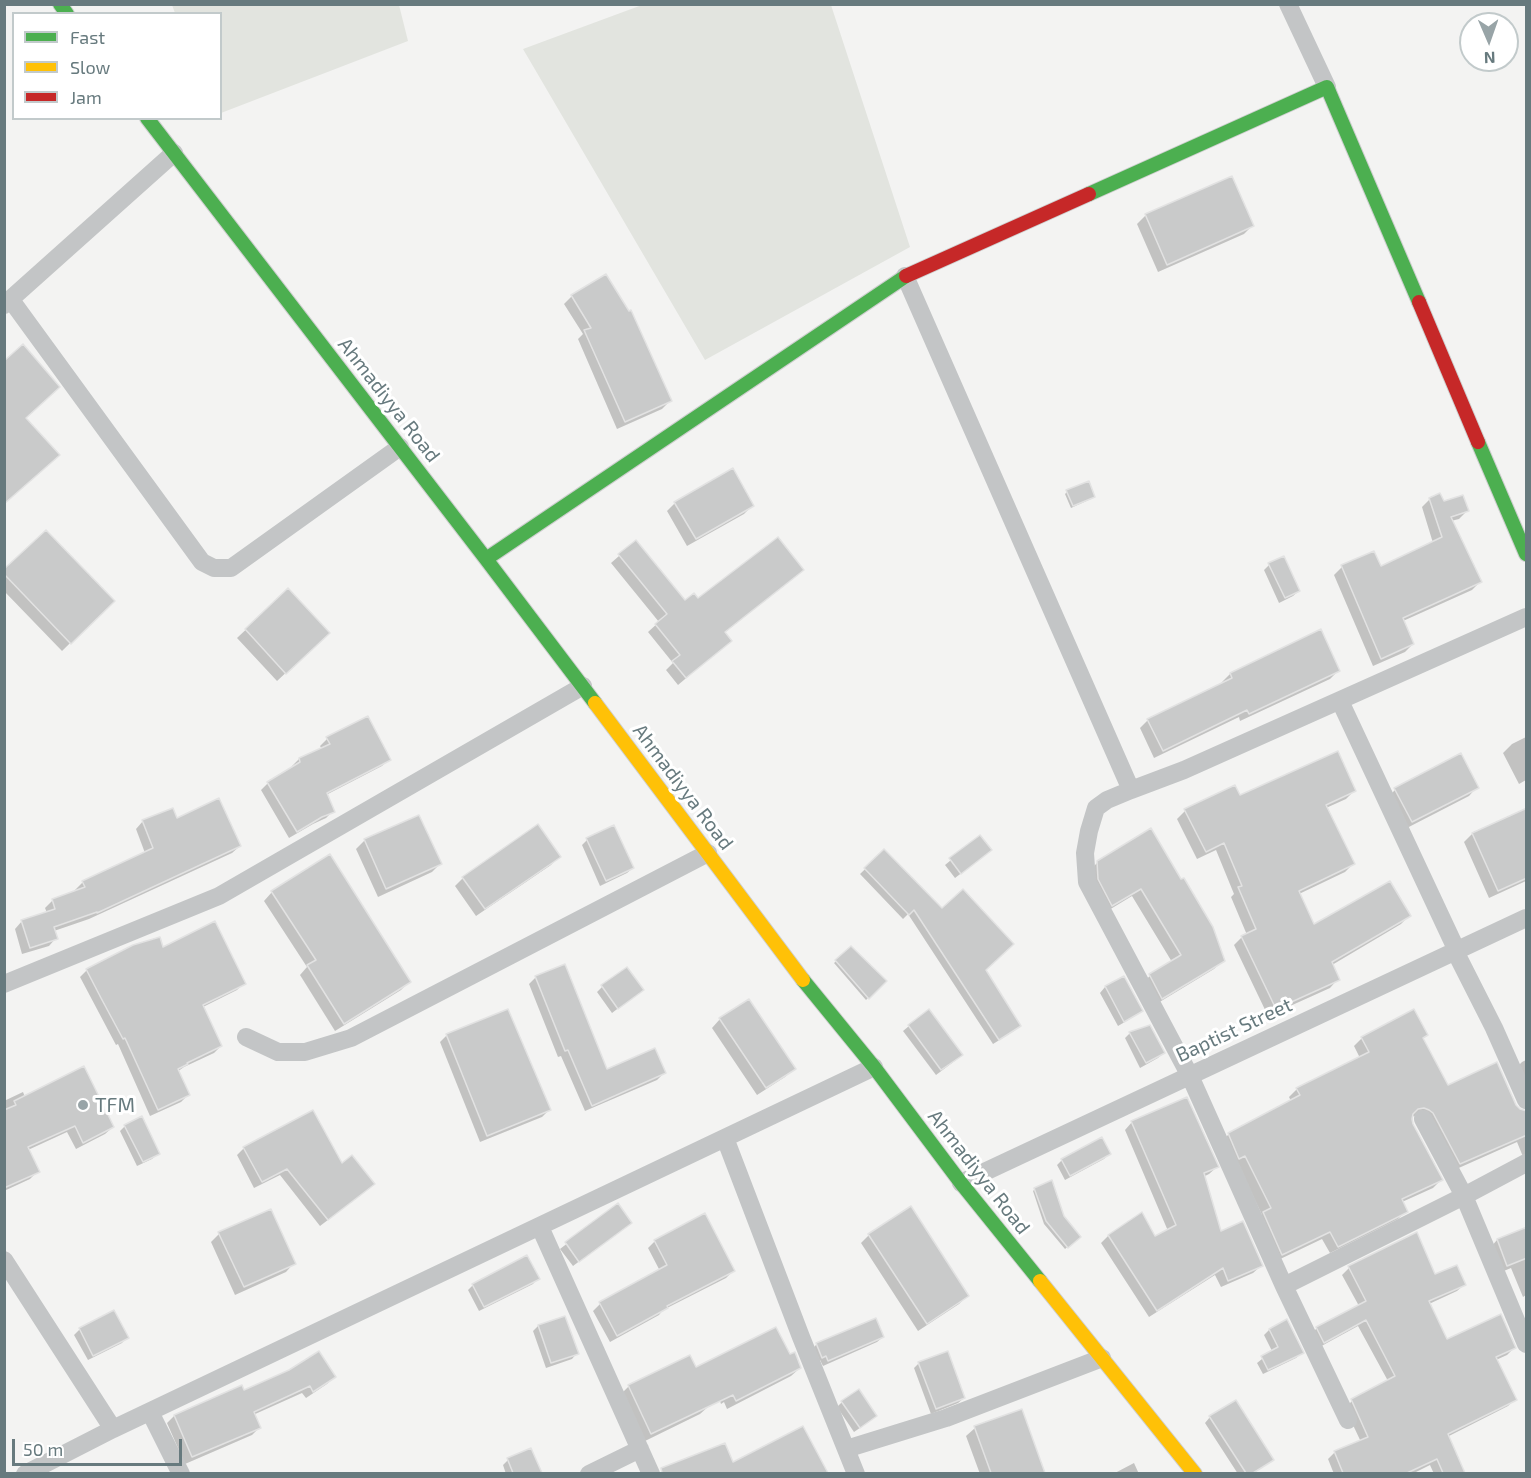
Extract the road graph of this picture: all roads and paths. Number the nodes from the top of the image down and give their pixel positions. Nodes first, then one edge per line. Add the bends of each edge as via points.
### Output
1 (1288, 4) edge
2 (1327, 87) junction
3 (149, 120) edge
4 (174, 153) junction
5 (905, 276) junction
6 (8, 302) edge
7 (400, 447) junction
8 (1527, 554) edge
9 (486, 559) junction
10 (1527, 617) edge
11 (583, 686) junction
12 (1340, 701) junction
13 (1131, 790) junction
14 (708, 853) junction
15 (1527, 918) edge
16 (1457, 951) junction
17 (4, 984) edge
18 (246, 1037) dead end
19 (874, 1067) junction
20 (1190, 1076) junction
21 (1527, 1100) edge
22 (1423, 1119) dead end
23 (725, 1138) junction
24 (1527, 1163) edge
25 (961, 1183) junction
26 (1464, 1196) junction
27 (540, 1227) junction
28 (4, 1260) edge
29 (1284, 1286) junction
30 (12, 1288) edge
31 (1527, 1344) edge
32 (1102, 1358) junction
33 (150, 1412) junction
34 (1348, 1420) dead end
35 (113, 1429) junction
36 (640, 1449) junction
37 (846, 1449) junction
38 (25, 1473) edge
39 (180, 1473) edge
40 (589, 1473) edge
41 (651, 1473) edge
42 (856, 1473) edge
43 (1195, 1473) edge

1 - 2 street
2 - 5 street
2 - 8 street
3 - 4 street, Ahmadiyya Road
4 - 6 street
4 - 7 street, Ahmadiyya Road
5 - 9 street
5 - 13 street
6 - 7 street via 202,562 214,568 231,568
7 - 9 street, Ahmadiyya Road
9 - 11 street, Ahmadiyya Road
10 - 12 street
11 - 14 street, Ahmadiyya Road
11 - 17 street via 219,896
12 - 13 street
12 - 16 street
13 - 20 street via 1096,808 1085,853 1087,882
14 - 18 street via 351,1038 305,1052 278,1052
14 - 19 street, Ahmadiyya Road
15 - 16 street, Baptist Street
16 - 20 street, Baptist Street
16 - 21 street
19 - 23 street
19 - 25 street, Ahmadiyya Road
20 - 25 street, Baptist Street
20 - 29 street
22 - 26 street
23 - 27 street
23 - 37 street
24 - 26 street
25 - 32 street, Ahmadiyya Road
26 - 29 street
26 - 31 street
27 - 33 street
27 - 36 street
28 - 30 street
29 - 34 street
30 - 35 street
32 - 37 street via 946,1418
32 - 43 street, Ahmadiyya Road
33 - 35 street
33 - 39 street
35 - 38 street
36 - 40 street
36 - 41 street
37 - 42 street

